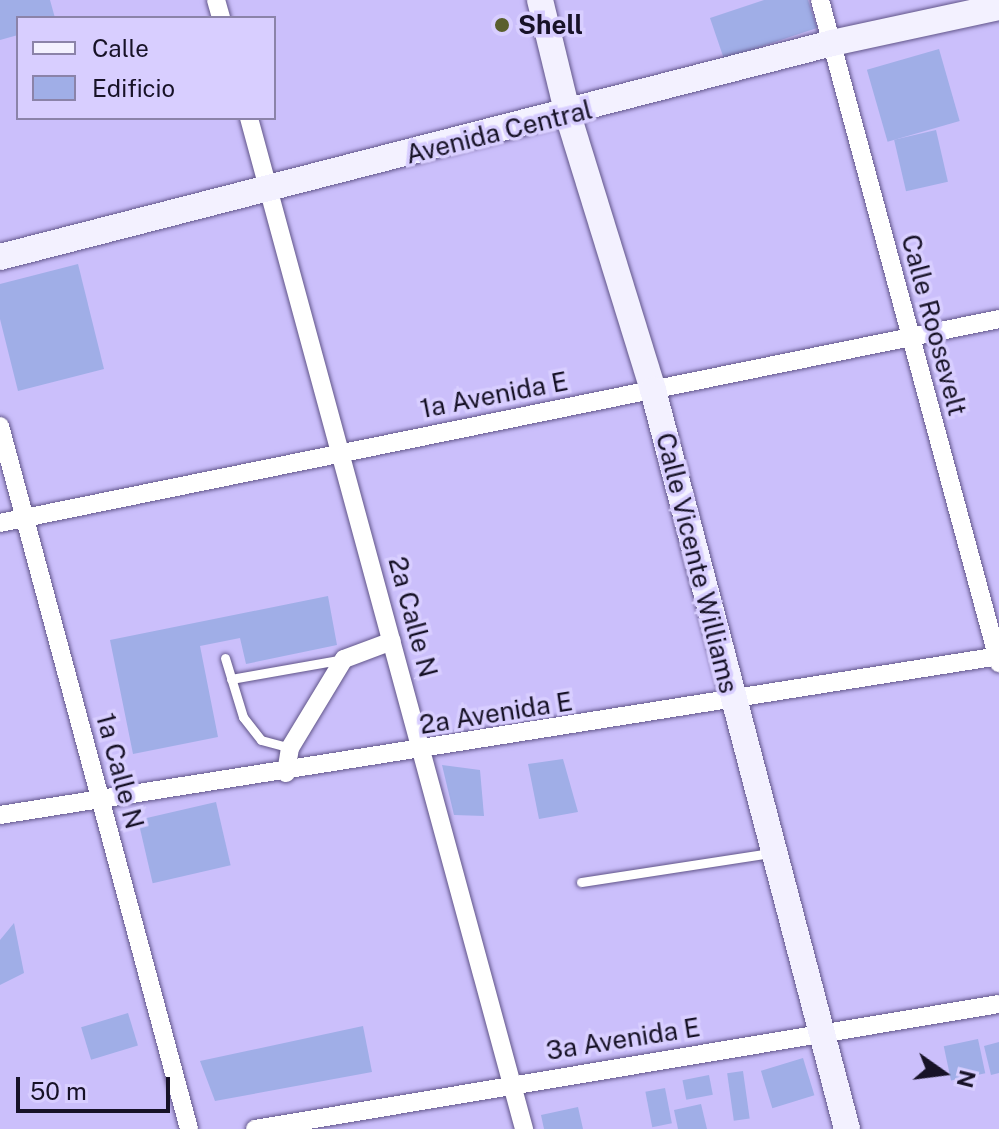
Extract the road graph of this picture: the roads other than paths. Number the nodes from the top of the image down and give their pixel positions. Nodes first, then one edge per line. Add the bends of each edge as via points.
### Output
1 (540, 0) edge
2 (820, 0) edge
3 (999, 7) edge
4 (832, 43) junction
5 (568, 115) junction
6 (250, 120) edge
7 (268, 189) junction
8 (0, 257) edge
9 (999, 319) edge
10 (910, 336) junction
11 (653, 390) junction
12 (0, 426) edge
13 (342, 452) junction
14 (24, 519) junction
15 (0, 523) edge
16 (392, 641) junction
17 (225, 658) dead end
18 (998, 658) edge
19 (344, 659) junction
20 (231, 679) junction
21 (732, 701) junction
22 (290, 748) junction
23 (421, 752) junction
24 (286, 773) junction
25 (101, 802) junction
26 (0, 815) edge
27 (771, 853) junction
28 (581, 882) dead end
29 (999, 1004) edge
30 (819, 1035) junction
31 (512, 1083) junction
32 (189, 1129) edge
33 (255, 1129) edge
34 (524, 1129) edge
35 (847, 1129) edge

1 - 5 main road, Calle Vicente Williams
2 - 4 street, Calle Roosevelt
3 - 4 main road, Avenida Central
4 - 5 main road, Avenida Central
4 - 10 street, Calle Roosevelt
5 - 7 main road, Avenida Central
5 - 11 main road, Calle Vicente Williams
6 - 7 street, 2a Calle N
7 - 8 main road, Avenida Central
7 - 13 street, 2a Calle N
9 - 10 street, 1a Avenida E
10 - 11 street, 1a Avenida E
10 - 18 street, Calle Roosevelt
11 - 13 street, 1a Avenida E
11 - 21 main road, Calle Vicente Williams
12 - 14 street, 1a Calle N
13 - 14 street, 1a Avenida E
13 - 16 street, 2a Calle N
14 - 15 street, 1a Avenida E
14 - 25 street, 1a Calle N
16 - 19 street
16 - 23 street, 2a Calle N
17 - 20 lane
18 - 21 street, 2a Avenida E
19 - 20 lane
19 - 22 street
20 - 22 lane via 261,740
21 - 23 street, 2a Avenida E
21 - 27 main road, Calle Vicente Williams
22 - 24 street
23 - 24 street, 2a Avenida E
23 - 31 street, 2a Calle N
24 - 25 street, 2a Avenida E
25 - 26 street, 2a Avenida E
25 - 32 street, 1a Calle N
27 - 28 lane
27 - 30 main road, Calle Vicente Williams
29 - 30 street, 3a Avenida E
30 - 31 street, 3a Avenida E
30 - 35 main road, Calle Vicente Williams
31 - 33 street, 3a Avenida E
31 - 34 street, 2a Calle N

